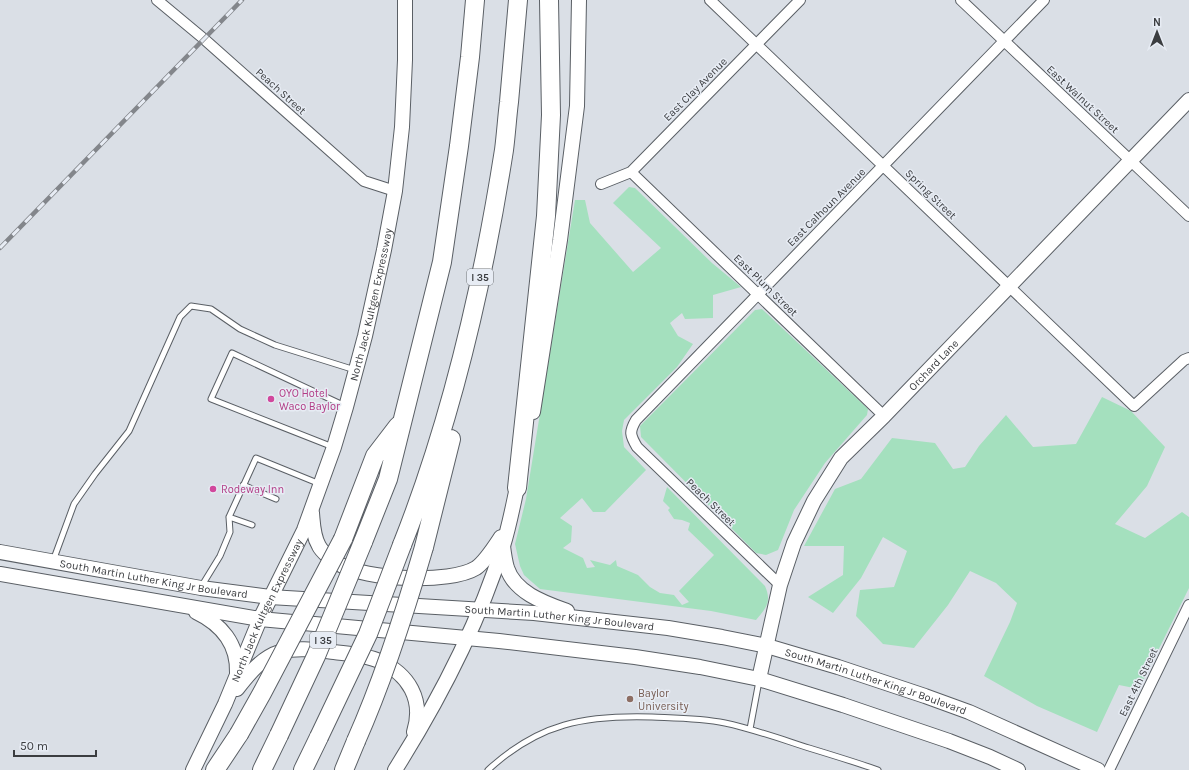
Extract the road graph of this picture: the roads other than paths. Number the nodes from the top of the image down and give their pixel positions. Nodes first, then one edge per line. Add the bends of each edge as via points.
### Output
1 (156, 0) edge
2 (405, 0) edge
3 (475, 0) edge
4 (518, 0) edge
5 (549, 0) edge
6 (579, 0) edge
7 (710, 0) edge
8 (800, 0) edge
9 (961, 0) edge
10 (1044, 0) edge
11 (1004, 41) junction
12 (757, 44) junction
13 (1189, 100) edge
14 (1130, 160) junction
15 (883, 166) junction
16 (630, 172) junction
17 (601, 184) dead end
18 (395, 191) junction
19 (1189, 216) edge
20 (484, 260) junction
21 (1009, 286) junction
22 (757, 294) junction
23 (1187, 358) edge
24 (356, 370) junction
25 (346, 407) junction
26 (884, 416) junction
27 (404, 419) junction
28 (630, 433) joint
29 (334, 447) junction
30 (321, 484) junction
31 (243, 485) junction
32 (517, 488) junction
33 (276, 499) dead end
34 (512, 508) junction
35 (312, 511) junction
36 (229, 517) junction
37 (252, 525) dead end
38 (503, 546) junction
39 (0, 552) edge
40 (52, 562) junction
41 (0, 574) edge
42 (780, 584) junction
43 (200, 588) junction
44 (270, 598) junction
45 (1189, 605) edge
46 (184, 606) junction
47 (480, 610) junction
48 (589, 618) junction
49 (260, 619) junction
50 (468, 637) junction
51 (767, 646) junction
52 (237, 675) junction
53 (759, 679) junction
54 (225, 704) junction
55 (750, 729) junction
56 (411, 744) junction
57 (193, 770) edge
58 (215, 770) edge
59 (262, 770) edge
60 (303, 770) edge
61 (344, 770) edge
62 (395, 770) edge
63 (488, 770) edge
64 (878, 770) edge
65 (1018, 770) edge
66 (1098, 770) edge
67 (1109, 770) edge

1 - 18 street, Peach Street via 204,39 364,181
2 - 18 main road, North Jack Kultgen Expressway via 403,120
3 - 27 highway, I 35 via 468,72 442,262
4 - 20 highway, I 35 via 504,149
5 - 32 highway via 551,115 546,216
6 - 32 main road via 577,106 560,240 534,404
7 - 12 street, Spring Street
8 - 12 street, East Clay Avenue
9 - 11 street, East Walnut Street
10 - 11 street, East Calhoun Avenue
11 - 14 street, East Walnut Street
11 - 15 street, East Calhoun Avenue
12 - 15 street, Spring Street
12 - 16 street, East Clay Avenue
13 - 14 main road, Orchard Lane
14 - 19 street, East Walnut Street
14 - 21 main road, Orchard Lane
15 - 21 street, Spring Street
15 - 22 street, East Calhoun Avenue
16 - 17 street, East Clay Avenue
16 - 22 street, East Plum Street
18 - 24 main road, North Jack Kultgen Expressway
20 - 60 highway, I 35, bridge via 452,395 416,509 368,634
20 - 61 highway, bridge via 462,387 424,546 405,612 377,691
21 - 23 street, Spring Street via 1134,406
21 - 26 main road, Orchard Lane
22 - 26 street, East Plum Street
22 - 28 street, East Calhoun Avenue via 636,420
24 - 25 main road, North Jack Kultgen Expressway
24 - 40 lane via 275,346 240,329 211,309 191,306 180,317 129,431 74,504
25 - 29 main road, North Jack Kultgen Expressway
25 - 29 lane via 232,353 211,399
26 - 42 main road, Orchard Lane via 840,458 814,501 794,543
27 - 58 highway, bridge via 376,456 343,539 262,693
27 - 59 highway, I 35, bridge via 388,479 363,542 316,656
28 - 42 street, Peach Street via 637,447
29 - 30 main road, North Jack Kultgen Expressway
30 - 31 lane via 256,458
30 - 35 main road, North Jack Kultgen Expressway
31 - 33 lane
31 - 36 lane
32 - 34 main road
34 - 35 main road via 503,533 477,568 458,575 430,579 380,575 339,565 319,547 314,533
34 - 38 main road
35 - 44 main road, North Jack Kultgen Expressway
36 - 37 lane
36 - 43 lane via 230,532 220,556
38 - 47 main road
38 - 48 main road via 508,569 515,584 543,601
39 - 40 main road, South Martin Luther King Jr Boulevard
40 - 43 main road, South Martin Luther King Jr Boulevard
41 - 46 main road, South Martin Luther King Jr Boulevard
42 - 51 main road, Orchard Lane
43 - 44 main road, South Martin Luther King Jr Boulevard
44 - 47 main road, South Martin Luther King Jr Boulevard
44 - 49 main road, North Jack Kultgen Expressway
45 - 67 street, East 4th Street
46 - 49 main road, South Martin Luther King Jr Boulevard
46 - 52 main road via 204,615 222,630 237,658
47 - 48 main road, South Martin Luther King Jr Boulevard
47 - 50 main road
48 - 51 main road, South Martin Luther King Jr Boulevard via 668,628
49 - 50 main road, South Martin Luther King Jr Boulevard
49 - 52 main road, North Jack Kultgen Expressway
50 - 53 main road, South Martin Luther King Jr Boulevard via 635,657
50 - 56 main road
51 - 53 main road, Orchard Lane
51 - 66 main road, South Martin Luther King Jr Boulevard via 844,669 969,712
52 - 54 main road, North Jack Kultgen Expressway
53 - 55 lane
53 - 65 main road, South Martin Luther King Jr Boulevard via 891,721 990,757
54 - 56 main road via 250,672 279,652 307,649 351,654 378,661 398,672 408,682 418,710
54 - 57 main road, North Jack Kultgen Expressway
55 - 63 lane via 688,718 595,718 554,728 533,737 513,749
55 - 64 lane
56 - 62 main road

